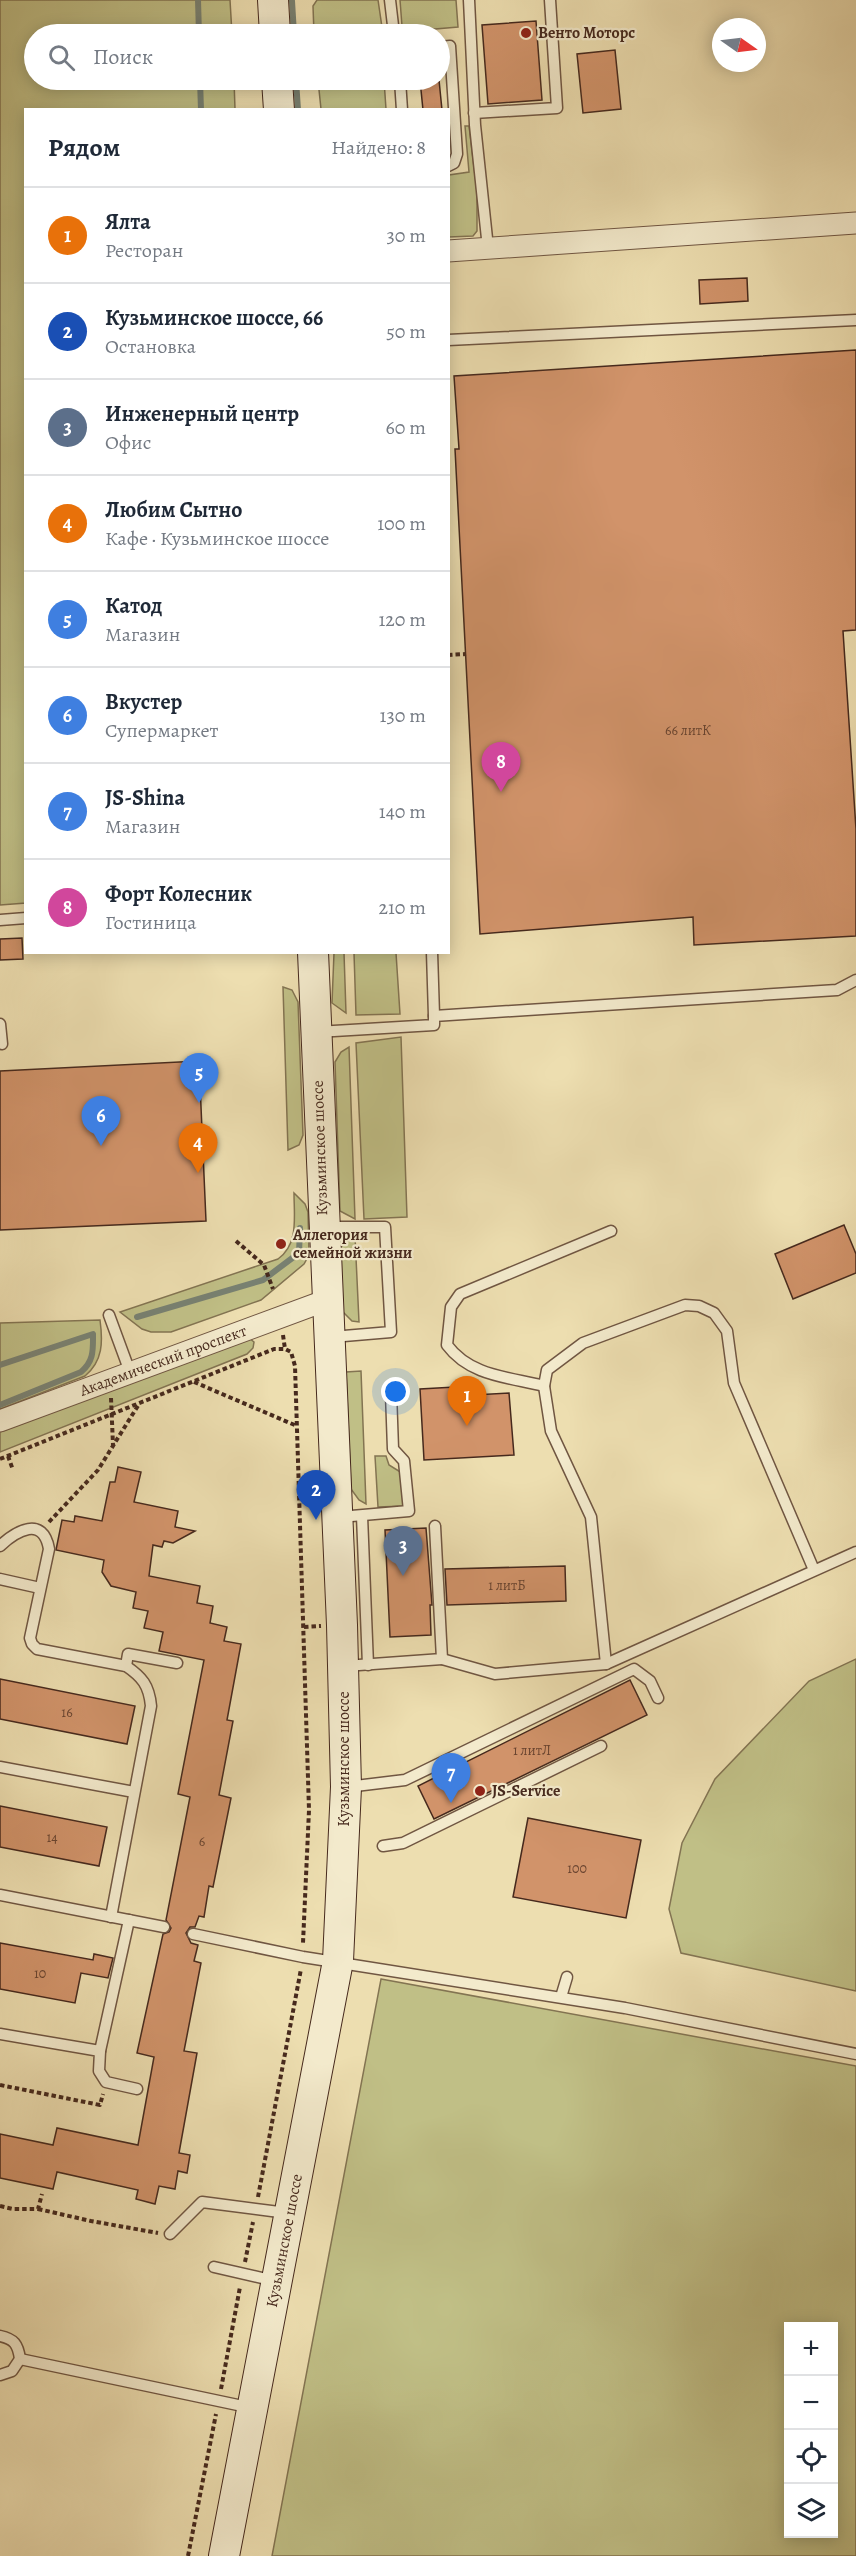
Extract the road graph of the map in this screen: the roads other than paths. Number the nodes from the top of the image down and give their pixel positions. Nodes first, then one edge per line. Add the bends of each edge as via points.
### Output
1 (273, 0) edge
2 (390, 0) edge
3 (469, 0) edge
4 (550, 0) edge
5 (274, 24) edge
6 (393, 24) edge
7 (450, 46) edge
8 (278, 90) edge
9 (401, 90) edge
10 (279, 108) edge
11 (402, 108) edge
12 (474, 113) junction
13 (450, 165) edge
14 (856, 224) edge
15 (488, 249) junction
16 (450, 251) edge
17 (856, 320) edge
18 (450, 340) edge
19 (24, 918) edge
20 (0, 920) edge
21 (313, 954) edge
22 (432, 954) edge
23 (856, 980) edge
24 (434, 1016) junction
25 (0, 1024) edge
26 (315, 1032) junction
27 (2, 1044) dead end
28 (324, 1227) junction
29 (611, 1231) dead end
30 (327, 1300) junction
31 (109, 1315) dead end
32 (329, 1338) junction
33 (130, 1372) junction
34 (544, 1386) junction
35 (391, 1393) dead end
36 (0, 1421) edge
37 (349, 1517) junction
38 (435, 1526) dead end
39 (0, 1546) edge
40 (856, 1552) edge
41 (814, 1570) junction
42 (0, 1579) edge
43 (40, 1588) junction
44 (442, 1659) junction
45 (177, 1663) dead end
46 (606, 1664) junction
47 (126, 1666) junction
48 (355, 1666) junction
49 (658, 1698) dead end
50 (601, 1746) dead end
51 (0, 1767) edge
52 (346, 1787) junction
53 (134, 1792) junction
54 (383, 1846) dead end
55 (0, 1895) edge
56 (111, 1917) junction
57 (129, 1920) junction
58 (164, 1927) dead end
59 (194, 1934) dead end
60 (338, 1961) junction
61 (567, 1977) dead end
62 (561, 1997) junction
63 (0, 2034) edge
64 (100, 2050) junction
65 (856, 2054) edge
66 (137, 2089) dead end
67 (290, 2213) junction
68 (171, 2234) road end
69 (214, 2267) dead end
70 (276, 2281) junction
71 (0, 2336) edge
72 (20, 2359) junction
73 (0, 2374) edge
74 (252, 2408) junction
75 (224, 2556) edge

1 - 5 main road
2 - 6 lane
3 - 12 lane
4 - 12 lane via 557,108
7 - 13 lane via 458,154
8 - 10 main road
9 - 11 lane
12 - 15 lane
14 - 15 street
15 - 16 street
17 - 18 lane
19 - 20 lane
21 - 26 main road, Кузьминское шоссе
22 - 24 lane
23 - 24 lane via 837,990
24 - 26 lane via 434,1025
25 - 27 lane
26 - 28 main road, Кузьминское шоссе
28 - 30 main road, Кузьминское шоссе
28 - 32 lane via 386,1227 390,1332
29 - 34 lane via 460,1294 451,1307 447,1345 456,1357 473,1369
30 - 32 main road, Кузьминское шоссе
30 - 33 street, Академический проспект
31 - 33 lane
32 - 37 main road, Кузьминское шоссе
33 - 36 street, Академический проспект
34 - 41 lane via 547,1370 583,1343 685,1305 714,1313 727,1331 734,1383
34 - 46 lane via 551,1431 591,1517
35 - 37 lane via 393,1449 404,1461 409,1511
37 - 48 main road, Кузьминское шоссе
38 - 44 lane
39 - 43 lane via 23,1528 40,1531 49,1549
40 - 41 lane
41 - 46 lane
42 - 43 lane
43 - 47 lane via 30,1638 37,1649
44 - 46 lane via 495,1674
44 - 48 lane
45 - 47 lane via 128,1654
47 - 53 lane via 138,1674 149,1691 151,1706
48 - 52 main road, Кузьминское шоссе
49 - 52 lane via 650,1681 634,1669 405,1780
50 - 54 lane via 403,1843
51 - 53 lane
52 - 60 main road, Кузьминское шоссе
53 - 56 lane
55 - 56 lane
56 - 57 lane
57 - 58 lane
57 - 64 lane
59 - 60 lane
60 - 62 lane
60 - 67 main road, Кузьминское шоссе
61 - 62 lane
62 - 65 lane
63 - 64 lane
64 - 66 lane via 99,2071 106,2082
67 - 68 lane via 202,2202
67 - 70 main road, Кузьминское шоссе
69 - 70 lane
70 - 74 main road, Кузьминское шоссе
71 - 72 lane via 11,2338 18,2346
72 - 73 lane via 12,2371
72 - 74 lane
74 - 75 main road, Кузьминское шоссе

